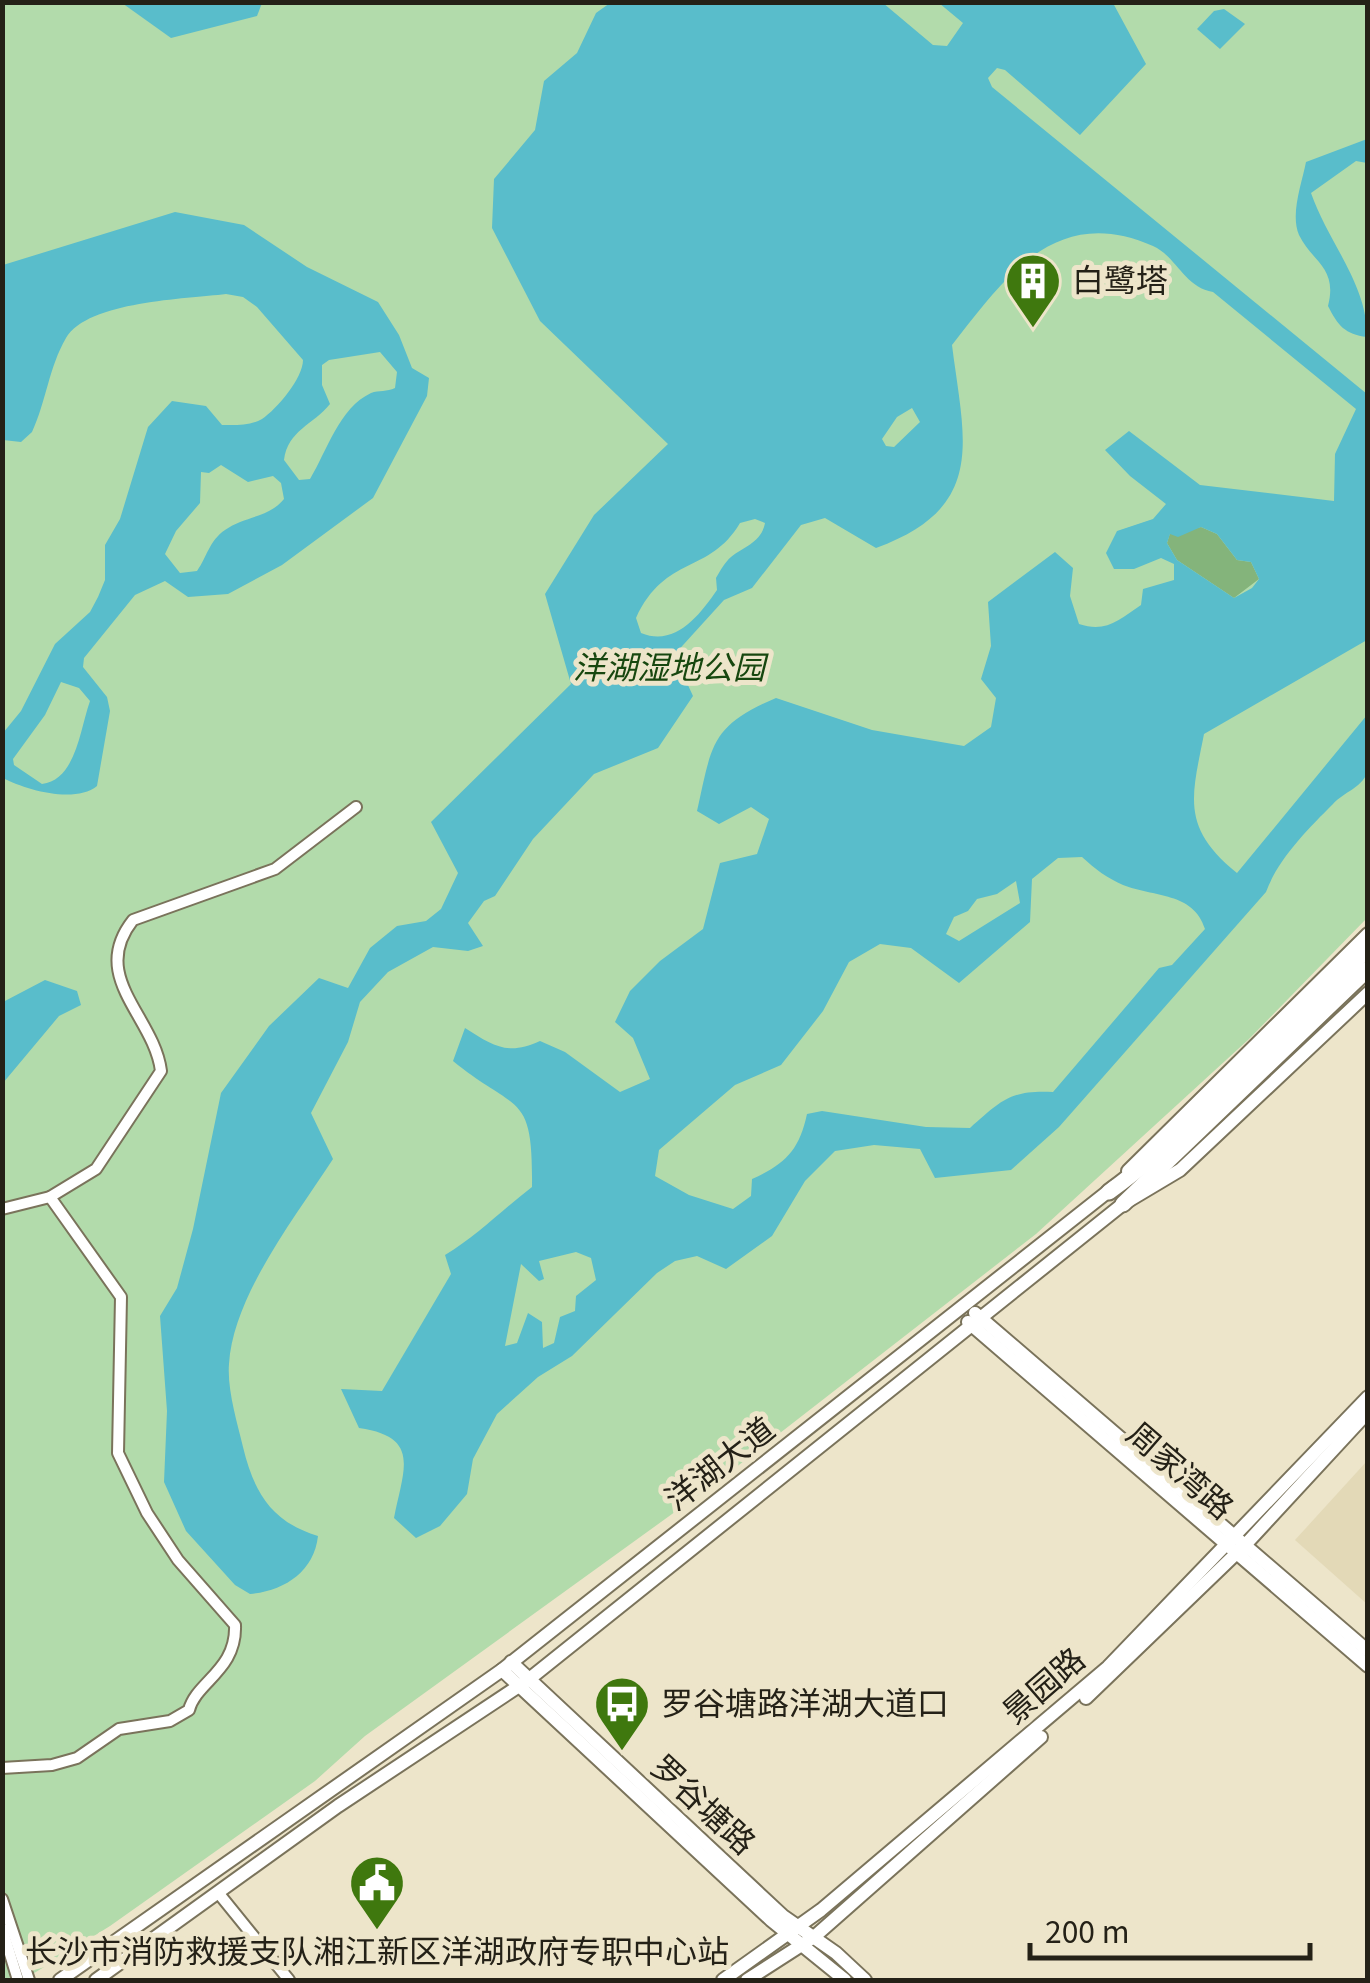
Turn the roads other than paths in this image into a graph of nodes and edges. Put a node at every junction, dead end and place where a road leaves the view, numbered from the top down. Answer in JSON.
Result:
{"nodes":[{"id":1,"x":356,"y":806,"type":"dead end"},
{"id":2,"x":1368,"y":934,"type":"edge"},
{"id":3,"x":1368,"y":949,"type":"edge"},
{"id":4,"x":1368,"y":969,"type":"edge"},
{"id":5,"x":1368,"y":992,"type":"edge"},
{"id":6,"x":1227,"y":1101,"type":"junction"},
{"id":7,"x":1109,"y":1192,"type":"junction"},
{"id":8,"x":50,"y":1197,"type":"junction"},
{"id":9,"x":1124,"y":1204,"type":"junction"},
{"id":10,"x":2,"y":1209,"type":"edge"},
{"id":11,"x":963,"y":1310,"type":"junction"},
{"id":12,"x":976,"y":1321,"type":"junction"},
{"id":13,"x":1368,"y":1396,"type":"edge"},
{"id":14,"x":1368,"y":1412,"type":"edge"},
{"id":15,"x":1235,"y":1545,"type":"junction"},
{"id":16,"x":1368,"y":1651,"type":"edge"},
{"id":17,"x":506,"y":1666,"type":"junction"},
{"id":18,"x":1368,"y":1666,"type":"edge"},
{"id":19,"x":524,"y":1683,"type":"junction"},
{"id":20,"x":2,"y":1768,"type":"edge"},
{"id":21,"x":217,"y":1897,"type":"junction"},
{"id":22,"x":2,"y":1899,"type":"edge"},
{"id":23,"x":2,"y":1928,"type":"edge"},
{"id":24,"x":790,"y":1930,"type":"junction"},
{"id":25,"x":814,"y":1937,"type":"junction"},
{"id":26,"x":800,"y":1945,"type":"junction"},
{"id":27,"x":18,"y":1980,"type":"edge"},
{"id":28,"x":29,"y":1980,"type":"edge"},
{"id":29,"x":60,"y":1980,"type":"edge"},
{"id":30,"x":96,"y":1980,"type":"edge"},
{"id":31,"x":280,"y":1980,"type":"edge"},
{"id":32,"x":289,"y":1980,"type":"edge"},
{"id":33,"x":723,"y":1980,"type":"edge"},
{"id":34,"x":747,"y":1980,"type":"edge"},
{"id":35,"x":845,"y":1980,"type":"edge"},
{"id":36,"x":865,"y":1980,"type":"edge"}],
"edges":[{"from":1,"to":8,"type":"street"},
{"from":2,"to":7,"type":"main road","name":"洋湖大道"},
{"from":3,"to":6,"type":"highway"},
{"from":4,"to":6,"type":"highway"},
{"from":5,"to":9,"type":"main road","name":"洋湖大道"},
{"from":6,"to":7,"type":"highway"},
{"from":6,"to":9,"type":"highway"},
{"from":7,"to":11,"type":"main road","name":"洋湖大道"},
{"from":8,"to":10,"type":"street"},
{"from":8,"to":20,"type":"street"},
{"from":9,"to":12,"type":"main road","name":"洋湖大道"},
{"from":11,"to":12,"type":"main road","name":"周家湾路"},
{"from":11,"to":17,"type":"main road","name":"洋湖大道"},
{"from":12,"to":15,"type":"main road","name":"周家湾路"},
{"from":12,"to":19,"type":"main road","name":"洋湖大道"},
{"from":13,"to":15,"type":"main road","name":"景园路"},
{"from":14,"to":15,"type":"main road","name":"景园路"},
{"from":15,"to":16,"type":"main road","name":"周家湾路"},
{"from":15,"to":18,"type":"main road","name":"周家湾路"},
{"from":15,"to":24,"type":"main road","name":"景园路"},
{"from":15,"to":25,"type":"main road","name":"景园路"},
{"from":17,"to":19,"type":"main road","name":"罗谷塘路"},
{"from":17,"to":29,"type":"main road","name":"洋湖大道"},
{"from":19,"to":21,"type":"main road","name":"洋湖大道"},
{"from":19,"to":24,"type":"main road","name":"罗谷塘路"},
{"from":21,"to":30,"type":"main road","name":"洋湖大道"},
{"from":21,"to":31,"type":"street"},
{"from":21,"to":32,"type":"street"},
{"from":22,"to":28,"type":"street"},
{"from":23,"to":27,"type":"street"},
{"from":24,"to":25,"type":"main road","name":"罗谷塘路"},
{"from":24,"to":26,"type":"main road","name":"罗谷塘路"},
{"from":24,"to":33,"type":"main road","name":"景园路"},
{"from":25,"to":26,"type":"main road","name":"景园路"},
{"from":25,"to":36,"type":"main road","name":"罗谷塘路"},
{"from":26,"to":34,"type":"main road","name":"景园路"},
{"from":26,"to":35,"type":"main road","name":"罗谷塘路"}]}
